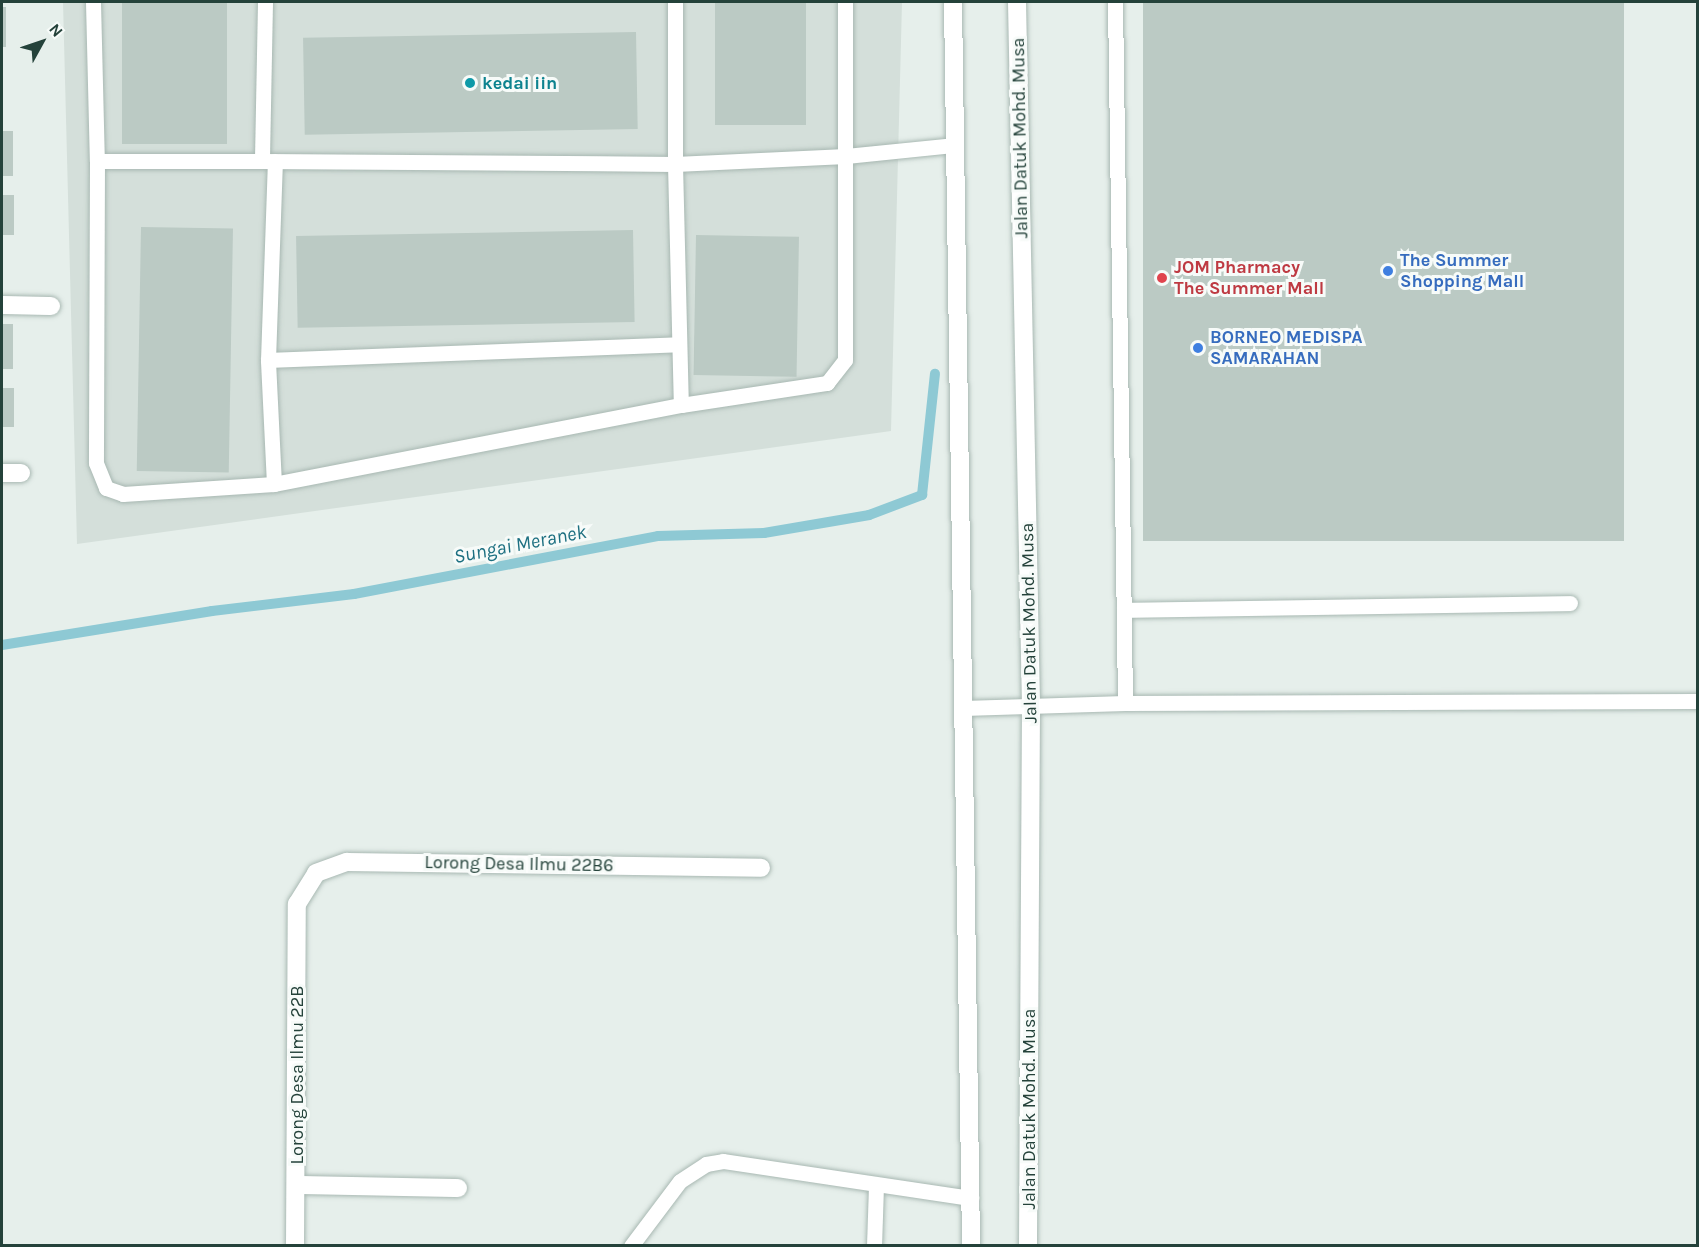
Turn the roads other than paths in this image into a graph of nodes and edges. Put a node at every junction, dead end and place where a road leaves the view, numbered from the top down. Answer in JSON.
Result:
{"nodes":[{"id":1,"x":93,"y":2,"type":"edge"},
{"id":2,"x":265,"y":2,"type":"edge"},
{"id":3,"x":675,"y":2,"type":"edge"},
{"id":4,"x":845,"y":2,"type":"edge"},
{"id":5,"x":953,"y":2,"type":"edge"},
{"id":6,"x":1017,"y":2,"type":"edge"},
{"id":7,"x":1115,"y":2,"type":"edge"},
{"id":8,"x":955,"y":145,"type":"junction"},
{"id":9,"x":846,"y":156,"type":"junction"},
{"id":10,"x":98,"y":161,"type":"junction"},
{"id":11,"x":269,"y":161,"type":"junction"},
{"id":12,"x":675,"y":164,"type":"junction"},
{"id":13,"x":2,"y":305,"type":"edge"},
{"id":14,"x":51,"y":306,"type":"dead end"},
{"id":15,"x":678,"y":344,"type":"junction"},
{"id":16,"x":268,"y":360,"type":"junction"},
{"id":17,"x":681,"y":405,"type":"junction"},
{"id":18,"x":2,"y":473,"type":"edge"},
{"id":19,"x":21,"y":473,"type":"dead end"},
{"id":20,"x":274,"y":484,"type":"junction"},
{"id":21,"x":1570,"y":603,"type":"dead end"},
{"id":22,"x":1124,"y":610,"type":"junction"},
{"id":23,"x":1698,"y":702,"type":"edge"},
{"id":24,"x":1125,"y":703,"type":"junction"},
{"id":25,"x":1031,"y":705,"type":"junction"},
{"id":26,"x":963,"y":708,"type":"junction"},
{"id":27,"x":761,"y":868,"type":"dead end"},
{"id":28,"x":297,"y":904,"type":"joint"},
{"id":29,"x":297,"y":1185,"type":"junction"},
{"id":30,"x":876,"y":1187,"type":"junction"},
{"id":31,"x":459,"y":1188,"type":"dead end"},
{"id":32,"x":971,"y":1198,"type":"junction"},
{"id":33,"x":295,"y":1245,"type":"edge"},
{"id":34,"x":631,"y":1245,"type":"edge"},
{"id":35,"x":874,"y":1245,"type":"edge"},
{"id":36,"x":971,"y":1245,"type":"edge"},
{"id":37,"x":1028,"y":1245,"type":"edge"}],
"edges":[{"from":1,"to":10,"type":"lane"},
{"from":2,"to":11,"type":"lane"},
{"from":3,"to":12,"type":"lane"},
{"from":4,"to":9,"type":"lane"},
{"from":5,"to":8,"type":"main road"},
{"from":6,"to":25,"type":"main road","name":"Jalan Datuk Mohd. Musa"},
{"from":7,"to":22,"type":"lane"},
{"from":8,"to":9,"type":"lane"},
{"from":8,"to":26,"type":"main road"},
{"from":9,"to":12,"type":"lane"},
{"from":9,"to":17,"type":"lane"},
{"from":10,"to":11,"type":"lane"},
{"from":10,"to":20,"type":"lane"},
{"from":11,"to":12,"type":"lane"},
{"from":11,"to":16,"type":"lane"},
{"from":12,"to":15,"type":"lane"},
{"from":13,"to":14,"type":"main road"},
{"from":15,"to":16,"type":"lane"},
{"from":15,"to":17,"type":"lane"},
{"from":16,"to":20,"type":"lane"},
{"from":17,"to":20,"type":"lane"},
{"from":18,"to":19,"type":"main road"},
{"from":21,"to":22,"type":"lane"},
{"from":22,"to":24,"type":"lane"},
{"from":23,"to":24,"type":"lane"},
{"from":24,"to":25,"type":"lane"},
{"from":25,"to":26,"type":"lane"},
{"from":25,"to":37,"type":"main road","name":"Jalan Datuk Mohd. Musa"},
{"from":26,"to":32,"type":"main road"},
{"from":27,"to":28,"type":"main road","name":"Lorong Desa Ilmu 22B6"},
{"from":28,"to":29,"type":"main road","name":"Lorong Desa Ilmu 22B"},
{"from":29,"to":31,"type":"main road"},
{"from":29,"to":33,"type":"main road","name":"Lorong Desa Ilmu 22B"},
{"from":30,"to":32,"type":"lane"},
{"from":30,"to":34,"type":"lane"},
{"from":30,"to":35,"type":"lane"},
{"from":32,"to":36,"type":"main road"}]}
